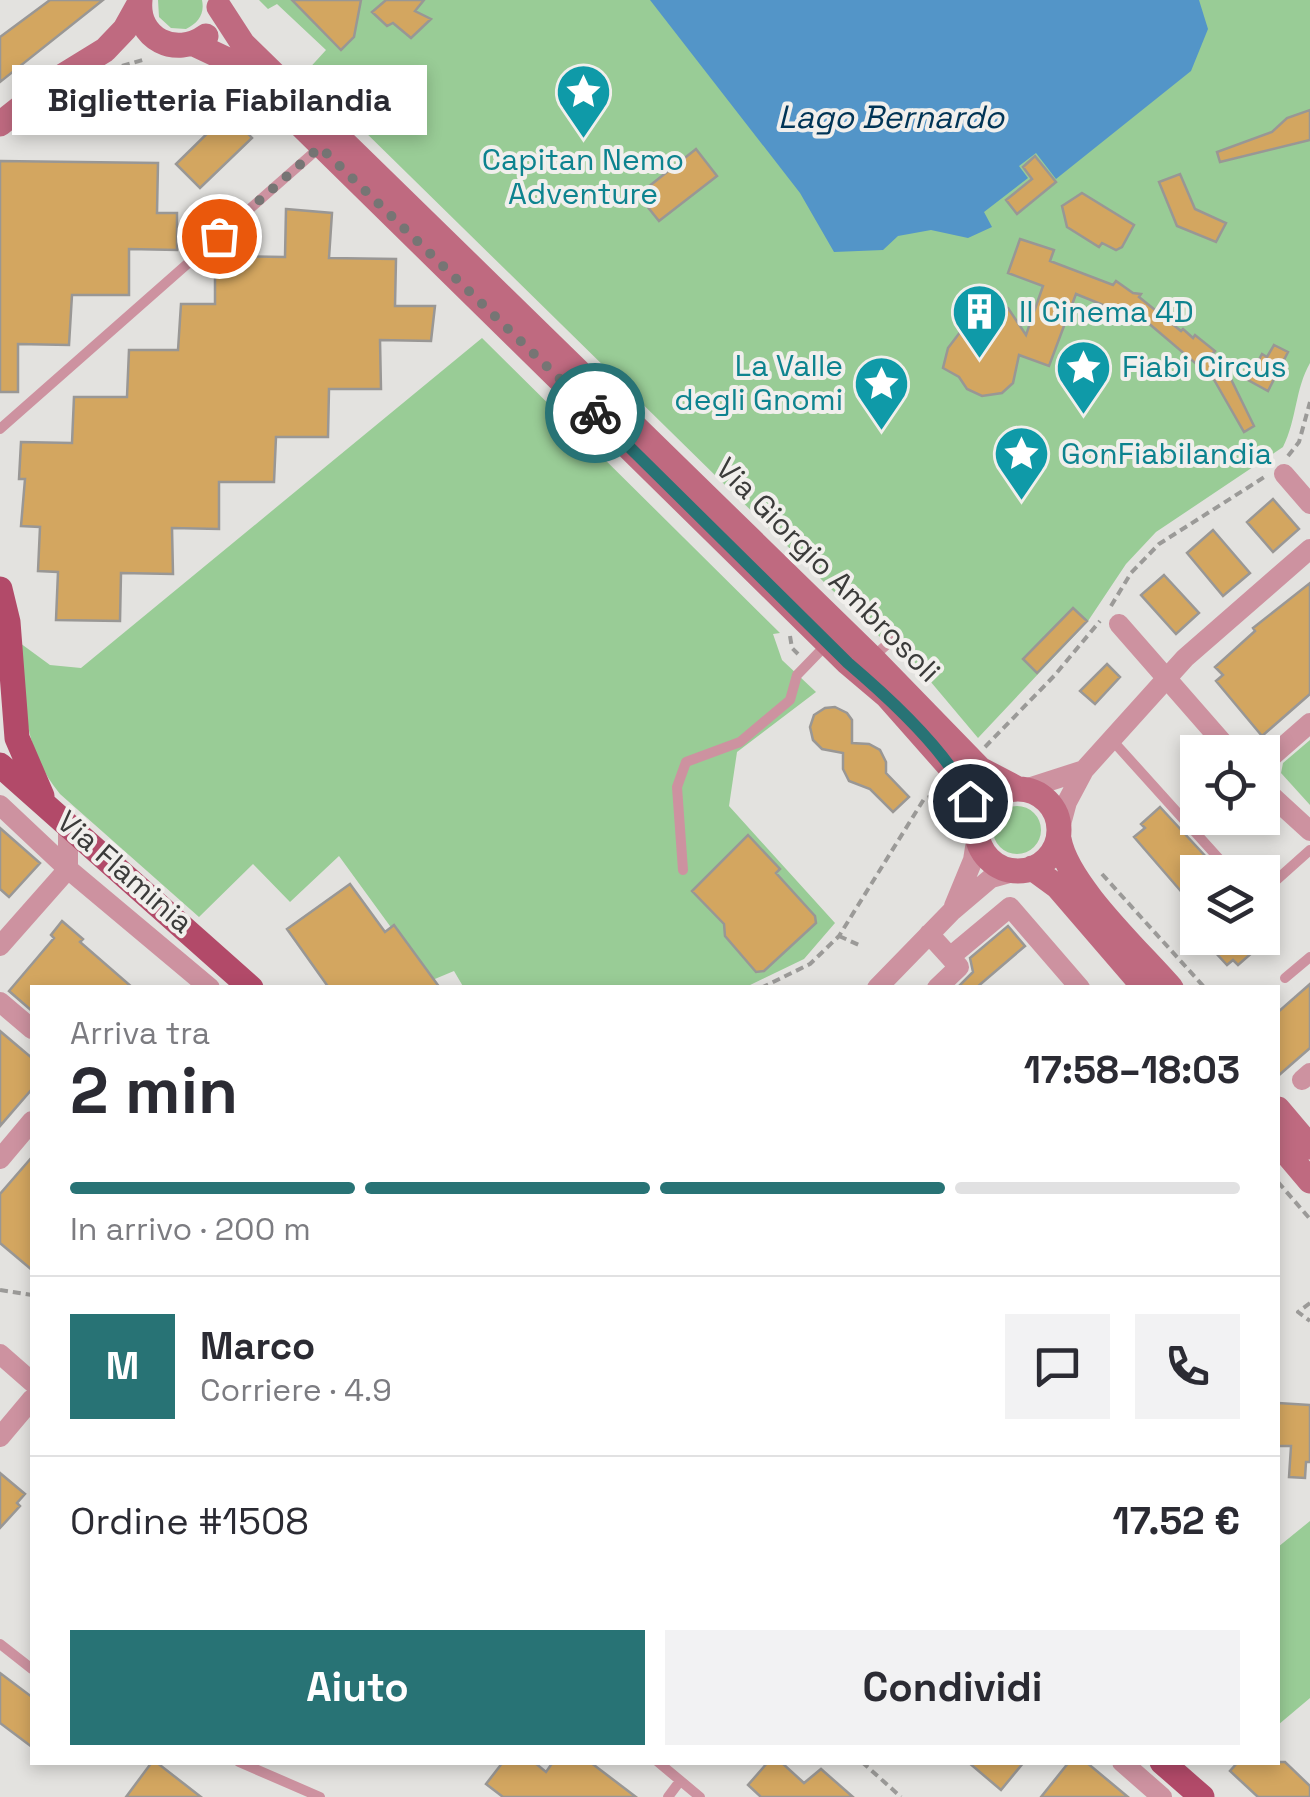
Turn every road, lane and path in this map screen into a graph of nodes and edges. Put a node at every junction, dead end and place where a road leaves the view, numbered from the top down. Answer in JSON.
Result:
{"nodes":[{"id":1,"x":140,"y":2,"type":"edge"},
{"id":2,"x":219,"y":3,"type":"edge"},
{"id":3,"x":194,"y":44,"type":"junction"},
{"id":4,"x":159,"y":53,"type":"junction"},
{"id":5,"x":110,"y":59,"type":"junction"},
{"id":6,"x":172,"y":68,"type":"dead end"},
{"id":7,"x":211,"y":77,"type":"dead end"},
{"id":8,"x":0,"y":124,"type":"edge"},
{"id":9,"x":331,"y":130,"type":"junction"},
{"id":10,"x":1310,"y":402,"type":"edge"},
{"id":11,"x":0,"y":429,"type":"edge"},
{"id":12,"x":1284,"y":474,"type":"dead end"},
{"id":13,"x":1310,"y":504,"type":"edge"},
{"id":14,"x":1310,"y":548,"type":"edge"},
{"id":15,"x":0,"y":589,"type":"edge"},
{"id":16,"x":1119,"y":624,"type":"dead end"},
{"id":17,"x":790,"y":634,"type":"dead end"},
{"id":18,"x":894,"y":638,"type":"dead end"},
{"id":19,"x":828,"y":644,"type":"junction"},
{"id":20,"x":872,"y":658,"type":"junction"},
{"id":21,"x":806,"y":664,"type":"junction"},
{"id":22,"x":1168,"y":677,"type":"junction"},
{"id":23,"x":1310,"y":723,"type":"edge"},
{"id":24,"x":1217,"y":735,"type":"edge"},
{"id":25,"x":1112,"y":739,"type":"junction"},
{"id":26,"x":1280,"y":749,"type":"edge"},
{"id":27,"x":981,"y":751,"type":"dead end"},
{"id":28,"x":0,"y":765,"type":"edge"},
{"id":29,"x":1084,"y":770,"type":"junction"},
{"id":30,"x":954,"y":788,"type":"dead end"},
{"id":31,"x":1022,"y":789,"type":"junction"},
{"id":32,"x":1280,"y":803,"type":"edge"},
{"id":33,"x":0,"y":804,"type":"edge"},
{"id":34,"x":58,"y":818,"type":"junction"},
{"id":35,"x":978,"y":827,"type":"junction"},
{"id":36,"x":1310,"y":831,"type":"edge"},
{"id":37,"x":1059,"y":833,"type":"junction"},
{"id":38,"x":1310,"y":850,"type":"edge"},
{"id":39,"x":1216,"y":855,"type":"edge"},
{"id":40,"x":1096,"y":866,"type":"dead end"},
{"id":41,"x":68,"y":869,"type":"junction"},
{"id":42,"x":683,"y":870,"type":"dead end"},
{"id":43,"x":1025,"y":870,"type":"junction"},
{"id":44,"x":1280,"y":877,"type":"edge"},
{"id":45,"x":951,"y":912,"type":"junction"},
{"id":46,"x":930,"y":934,"type":"junction"},
{"id":47,"x":838,"y":936,"type":"junction"},
{"id":48,"x":859,"y":944,"type":"dead end"},
{"id":49,"x":0,"y":946,"type":"edge"},
{"id":50,"x":950,"y":957,"type":"junction"},
{"id":51,"x":1310,"y":957,"type":"edge"},
{"id":52,"x":1285,"y":978,"type":"dead end"},
{"id":53,"x":206,"y":985,"type":"edge"},
{"id":54,"x":248,"y":985,"type":"edge"},
{"id":55,"x":767,"y":985,"type":"edge"},
{"id":56,"x":881,"y":985,"type":"edge"},
{"id":57,"x":941,"y":985,"type":"edge"},
{"id":58,"x":1077,"y":985,"type":"edge"},
{"id":59,"x":1142,"y":985,"type":"edge"},
{"id":60,"x":1168,"y":985,"type":"edge"},
{"id":61,"x":1202,"y":985,"type":"edge"},
{"id":62,"x":0,"y":1002,"type":"edge"},
{"id":63,"x":30,"y":1027,"type":"edge"},
{"id":64,"x":1280,"y":1111,"type":"edge"},
{"id":65,"x":30,"y":1123,"type":"edge"},
{"id":66,"x":1280,"y":1145,"type":"edge"},
{"id":67,"x":1310,"y":1148,"type":"edge"},
{"id":68,"x":0,"y":1159,"type":"edge"},
{"id":69,"x":1310,"y":1181,"type":"edge"},
{"id":70,"x":1280,"y":1184,"type":"edge"},
{"id":71,"x":1310,"y":1219,"type":"edge"},
{"id":72,"x":0,"y":1290,"type":"edge"},
{"id":73,"x":30,"y":1295,"type":"edge"},
{"id":74,"x":1310,"y":1303,"type":"edge"},
{"id":75,"x":1310,"y":1321,"type":"edge"},
{"id":76,"x":0,"y":1354,"type":"edge"},
{"id":77,"x":30,"y":1380,"type":"edge"},
{"id":78,"x":30,"y":1401,"type":"edge"},
{"id":79,"x":0,"y":1437,"type":"edge"},
{"id":80,"x":0,"y":1644,"type":"edge"},
{"id":81,"x":30,"y":1667,"type":"edge"},
{"id":82,"x":246,"y":1765,"type":"edge"},
{"id":83,"x":661,"y":1765,"type":"edge"},
{"id":84,"x":865,"y":1765,"type":"edge"},
{"id":85,"x":1125,"y":1765,"type":"edge"},
{"id":86,"x":1165,"y":1765,"type":"edge"},
{"id":87,"x":680,"y":1781,"type":"junction"},
{"id":88,"x":320,"y":1797,"type":"edge"},
{"id":89,"x":668,"y":1797,"type":"edge"},
{"id":90,"x":700,"y":1797,"type":"edge"},
{"id":91,"x":902,"y":1797,"type":"edge"},
{"id":92,"x":1162,"y":1797,"type":"edge"},
{"id":93,"x":1202,"y":1797,"type":"edge"}],
"edges":[{"from":1,"to":4,"type":"main road"},
{"from":1,"to":5,"type":"main road"},
{"from":2,"to":3,"type":"main road"},
{"from":2,"to":9,"type":"main road","name":"Via Giorgio Ambrosoli"},
{"from":3,"to":4,"type":"main road"},
{"from":3,"to":9,"type":"main road","name":"Via Giorgio Ambrosoli"},
{"from":4,"to":5,"type":"path"},
{"from":4,"to":5,"type":"main road"},
{"from":5,"to":8,"type":"main road"},
{"from":6,"to":7,"type":"path"},
{"from":9,"to":11,"type":"lane"},
{"from":9,"to":19,"type":"main road","name":"Via Giorgio Ambrosoli"},
{"from":9,"to":20,"type":"main road","name":"Via Giorgio Ambrosoli"},
{"from":10,"to":27,"type":"path"},
{"from":12,"to":13,"type":"street"},
{"from":14,"to":22,"type":"street"},
{"from":15,"to":34,"type":"main road","name":"Via Flaminia"},
{"from":16,"to":22,"type":"street"},
{"from":17,"to":21,"type":"path"},
{"from":18,"to":20,"type":"lane"},
{"from":19,"to":21,"type":"lane"},
{"from":19,"to":35,"type":"main road","name":"Via Giorgio Ambrosoli"},
{"from":20,"to":31,"type":"main road","name":"Via Giorgio Ambrosoli"},
{"from":21,"to":42,"type":"lane"},
{"from":22,"to":24,"type":"street"},
{"from":22,"to":25,"type":"street"},
{"from":23,"to":26,"type":"street"},
{"from":25,"to":29,"type":"street"},
{"from":25,"to":39,"type":"lane"},
{"from":28,"to":34,"type":"main road","name":"Via Flaminia"},
{"from":29,"to":31,"type":"street"},
{"from":29,"to":37,"type":"street"},
{"from":30,"to":47,"type":"path"},
{"from":31,"to":35,"type":"main road"},
{"from":31,"to":37,"type":"main road"},
{"from":32,"to":36,"type":"street"},
{"from":33,"to":41,"type":"street","name":"Via Flaminia"},
{"from":34,"to":41,"type":"street"},
{"from":34,"to":54,"type":"main road","name":"Via Flaminia"},
{"from":35,"to":43,"type":"main road"},
{"from":35,"to":45,"type":"street"},
{"from":37,"to":43,"type":"main road"},
{"from":37,"to":60,"type":"main road"},
{"from":38,"to":44,"type":"lane"},
{"from":40,"to":61,"type":"path"},
{"from":41,"to":49,"type":"street"},
{"from":41,"to":53,"type":"street","name":"Via Flaminia"},
{"from":43,"to":45,"type":"street"},
{"from":43,"to":59,"type":"main road"},
{"from":45,"to":46,"type":"street"},
{"from":46,"to":50,"type":"street"},
{"from":46,"to":56,"type":"street"},
{"from":47,"to":48,"type":"path"},
{"from":47,"to":55,"type":"path"},
{"from":50,"to":57,"type":"street"},
{"from":50,"to":58,"type":"street"},
{"from":51,"to":52,"type":"lane"},
{"from":62,"to":63,"type":"street"},
{"from":64,"to":67,"type":"main road"},
{"from":65,"to":68,"type":"street"},
{"from":66,"to":69,"type":"main road"},
{"from":70,"to":71,"type":"path"},
{"from":72,"to":73,"type":"path"},
{"from":74,"to":75,"type":"path"},
{"from":76,"to":77,"type":"street"},
{"from":78,"to":79,"type":"street"},
{"from":80,"to":81,"type":"lane"},
{"from":82,"to":88,"type":"lane"},
{"from":83,"to":87,"type":"lane"},
{"from":84,"to":91,"type":"path"},
{"from":85,"to":92,"type":"street"},
{"from":86,"to":93,"type":"main road"},
{"from":87,"to":89,"type":"lane"},
{"from":87,"to":90,"type":"lane"}]}
